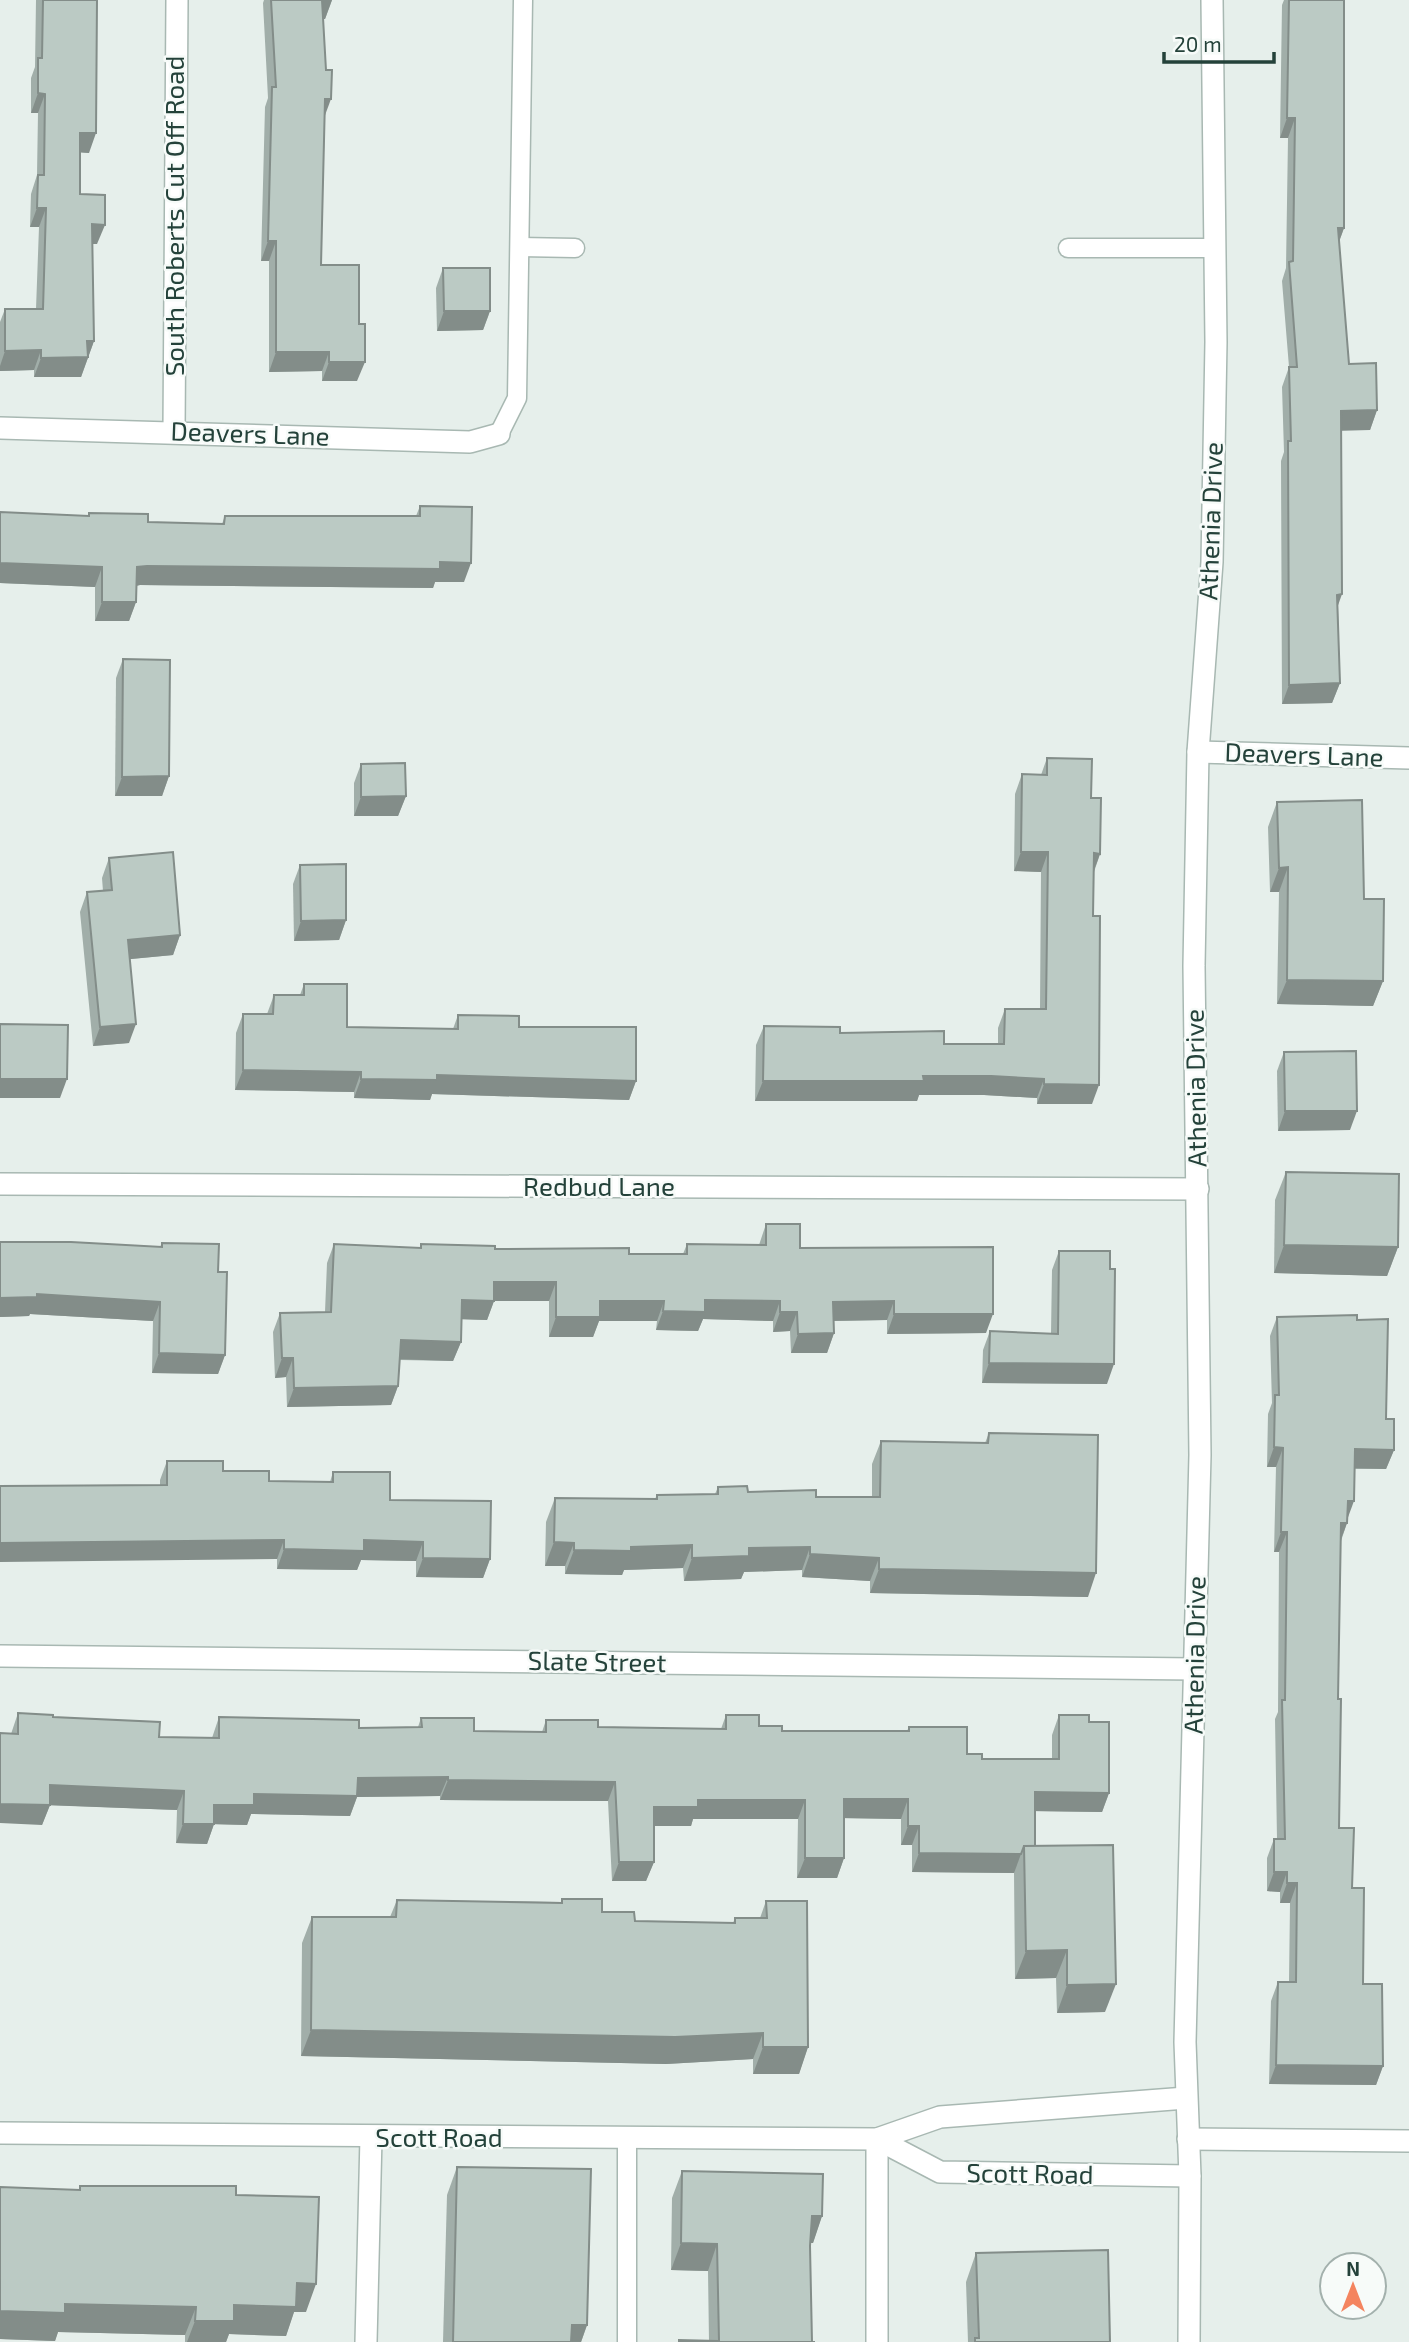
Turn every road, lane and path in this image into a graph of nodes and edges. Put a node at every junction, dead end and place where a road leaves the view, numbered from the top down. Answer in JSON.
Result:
{"nodes":[{"id":1,"x":177,"y":0,"type":"edge"},
{"id":2,"x":523,"y":0,"type":"edge"},
{"id":3,"x":1212,"y":0,"type":"edge"},
{"id":4,"x":520,"y":247,"type":"junction"},
{"id":5,"x":575,"y":248,"type":"dead end"},
{"id":6,"x":1068,"y":248,"type":"dead end"},
{"id":7,"x":1215,"y":248,"type":"junction"},
{"id":8,"x":0,"y":428,"type":"edge"},
{"id":9,"x":174,"y":431,"type":"junction"},
{"id":10,"x":499,"y":435,"type":"joint"},
{"id":11,"x":1198,"y":752,"type":"junction"},
{"id":12,"x":1409,"y":758,"type":"edge"},
{"id":13,"x":0,"y":1184,"type":"edge"},
{"id":14,"x":1198,"y":1189,"type":"junction"},
{"id":15,"x":0,"y":1656,"type":"edge"},
{"id":16,"x":1194,"y":1669,"type":"junction"},
{"id":17,"x":1186,"y":2098,"type":"junction"},
{"id":18,"x":0,"y":2133,"type":"edge"},
{"id":19,"x":371,"y":2137,"type":"junction"},
{"id":20,"x":627,"y":2138,"type":"junction"},
{"id":21,"x":877,"y":2139,"type":"junction"},
{"id":22,"x":1188,"y":2139,"type":"junction"},
{"id":23,"x":1409,"y":2141,"type":"edge"},
{"id":24,"x":1190,"y":2176,"type":"junction"},
{"id":25,"x":366,"y":2342,"type":"edge"},
{"id":26,"x":627,"y":2342,"type":"edge"},
{"id":27,"x":877,"y":2342,"type":"edge"},
{"id":28,"x":1189,"y":2342,"type":"edge"}],
"edges":[{"from":1,"to":9,"type":"street","name":"South Roberts Cut Off Road"},
{"from":2,"to":4,"type":"lane"},
{"from":3,"to":7,"type":"street","name":"Athenia Drive"},
{"from":4,"to":5,"type":"lane"},
{"from":4,"to":10,"type":"lane"},
{"from":6,"to":7,"type":"lane"},
{"from":7,"to":11,"type":"street","name":"Athenia Drive"},
{"from":8,"to":9,"type":"street","name":"Deavers Lane"},
{"from":9,"to":10,"type":"street","name":"Deavers Lane"},
{"from":11,"to":12,"type":"street","name":"Deavers Lane"},
{"from":11,"to":14,"type":"street","name":"Athenia Drive"},
{"from":13,"to":14,"type":"street","name":"Redbud Lane"},
{"from":14,"to":16,"type":"street","name":"Athenia Drive"},
{"from":15,"to":16,"type":"street","name":"Slate Street"},
{"from":16,"to":17,"type":"street","name":"Athenia Drive"},
{"from":17,"to":21,"type":"street","name":"Scott Road"},
{"from":17,"to":22,"type":"street","name":"Athenia Drive"},
{"from":18,"to":19,"type":"street","name":"Scott Road"},
{"from":19,"to":20,"type":"street","name":"Scott Road"},
{"from":19,"to":25,"type":"street"},
{"from":20,"to":21,"type":"street","name":"Scott Road"},
{"from":20,"to":26,"type":"lane"},
{"from":21,"to":24,"type":"street","name":"Scott Road"},
{"from":21,"to":27,"type":"street"},
{"from":22,"to":23,"type":"street"},
{"from":22,"to":24,"type":"street","name":"Athenia Drive"},
{"from":24,"to":28,"type":"street","name":"Athenia Drive"}]}
